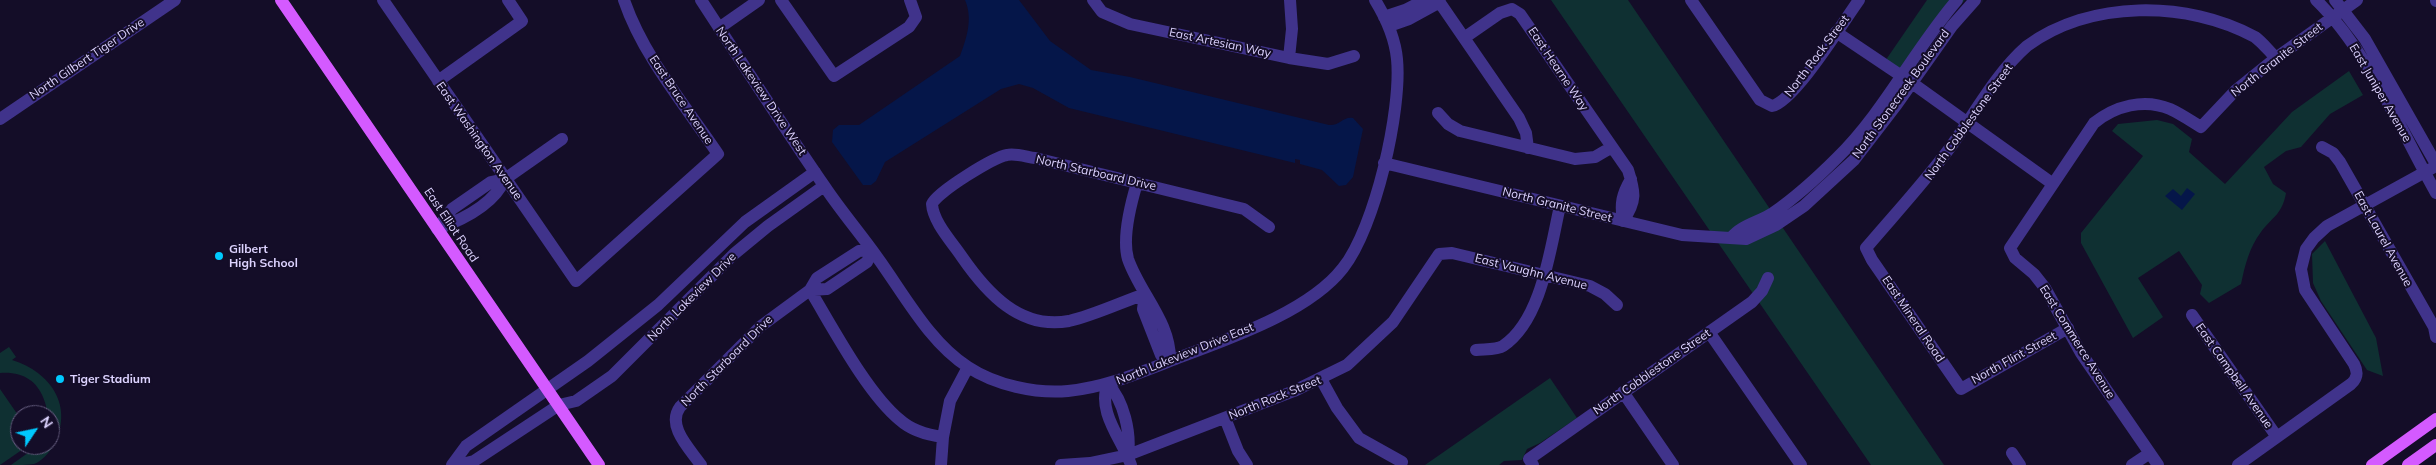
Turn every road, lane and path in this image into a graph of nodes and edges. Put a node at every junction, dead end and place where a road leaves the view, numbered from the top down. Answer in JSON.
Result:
{"nodes":[{"id":1,"x":174,"y":0,"type":"edge"},
{"id":2,"x":281,"y":0,"type":"edge"},
{"id":3,"x":383,"y":0,"type":"edge"},
{"id":4,"x":508,"y":0,"type":"edge"},
{"id":5,"x":624,"y":0,"type":"edge"},
{"id":6,"x":701,"y":0,"type":"edge"},
{"id":7,"x":759,"y":0,"type":"edge"},
{"id":8,"x":781,"y":0,"type":"edge"},
{"id":9,"x":910,"y":0,"type":"edge"},
{"id":10,"x":1093,"y":0,"type":"edge"},
{"id":11,"x":1290,"y":0,"type":"edge"},
{"id":12,"x":1376,"y":0,"type":"edge"},
{"id":13,"x":1425,"y":0,"type":"edge"},
{"id":14,"x":1691,"y":0,"type":"edge"},
{"id":15,"x":1859,"y":0,"type":"edge"},
{"id":16,"x":1957,"y":0,"type":"edge"},
{"id":17,"x":1975,"y":0,"type":"edge"},
{"id":18,"x":2316,"y":0,"type":"edge"},
{"id":19,"x":2357,"y":0,"type":"edge"},
{"id":20,"x":1439,"y":1,"type":"edge"},
{"id":21,"x":2337,"y":9,"type":"edge"},
{"id":22,"x":1387,"y":22,"type":"junction"},
{"id":23,"x":719,"y":28,"type":"junction"},
{"id":24,"x":1836,"y":32,"type":"junction"},
{"id":25,"x":1464,"y":38,"type":"junction"},
{"id":26,"x":1354,"y":56,"type":"dead end"},
{"id":27,"x":1289,"y":58,"type":"junction"},
{"id":28,"x":2276,"y":58,"type":"junction"},
{"id":29,"x":1900,"y":76,"type":"junction"},
{"id":30,"x":438,"y":81,"type":"junction"},
{"id":31,"x":1912,"y":83,"type":"junction"},
{"id":32,"x":1438,"y":113,"type":"dead end"},
{"id":33,"x":0,"y":118,"type":"edge"},
{"id":34,"x":1967,"y":124,"type":"junction"},
{"id":35,"x":562,"y":139,"type":"dead end"},
{"id":36,"x":1612,"y":147,"type":"junction"},
{"id":37,"x":2322,"y":147,"type":"dead end"},
{"id":38,"x":1528,"y":148,"type":"junction"},
{"id":39,"x":1384,"y":163,"type":"junction"},
{"id":40,"x":2436,"y":165,"type":"edge"},
{"id":41,"x":2424,"y":172,"type":"junction"},
{"id":42,"x":505,"y":179,"type":"junction"},
{"id":43,"x":820,"y":180,"type":"junction"},
{"id":44,"x":1137,"y":183,"type":"junction"},
{"id":45,"x":2053,"y":184,"type":"junction"},
{"id":46,"x":2436,"y":193,"type":"edge"},
{"id":47,"x":2364,"y":205,"type":"junction"},
{"id":48,"x":1560,"y":206,"type":"junction"},
{"id":49,"x":1776,"y":218,"type":"junction"},
{"id":50,"x":1623,"y":221,"type":"junction"},
{"id":51,"x":1269,"y":227,"type":"dead end"},
{"id":52,"x":437,"y":228,"type":"junction"},
{"id":53,"x":1866,"y":248,"type":"joint"},
{"id":54,"x":2010,"y":248,"type":"joint"},
{"id":55,"x":872,"y":250,"type":"junction"},
{"id":56,"x":1439,"y":254,"type":"joint"},
{"id":57,"x":1544,"y":274,"type":"junction"},
{"id":58,"x":1768,"y":278,"type":"dead end"},
{"id":59,"x":576,"y":281,"type":"joint"},
{"id":60,"x":810,"y":290,"type":"junction"},
{"id":61,"x":1145,"y":294,"type":"junction"},
{"id":62,"x":1617,"y":305,"type":"dead end"},
{"id":63,"x":2192,"y":315,"type":"dead end"},
{"id":64,"x":2068,"y":328,"type":"junction"},
{"id":65,"x":1709,"y":332,"type":"junction"},
{"id":66,"x":2436,"y":336,"type":"edge"},
{"id":67,"x":2436,"y":341,"type":"edge"},
{"id":68,"x":2435,"y":345,"type":"edge"},
{"id":69,"x":1476,"y":350,"type":"dead end"},
{"id":70,"x":1170,"y":361,"type":"junction"},
{"id":71,"x":968,"y":367,"type":"junction"},
{"id":72,"x":1321,"y":379,"type":"junction"},
{"id":73,"x":1108,"y":384,"type":"junction"},
{"id":74,"x":1960,"y":389,"type":"joint"},
{"id":75,"x":548,"y":390,"type":"junction"},
{"id":76,"x":1624,"y":392,"type":"junction"},
{"id":77,"x":559,"y":405,"type":"junction"},
{"id":78,"x":1225,"y":418,"type":"junction"},
{"id":79,"x":2436,"y":419,"type":"edge"},
{"id":80,"x":943,"y":437,"type":"junction"},
{"id":81,"x":2276,"y":437,"type":"junction"},
{"id":82,"x":2436,"y":445,"type":"edge"},
{"id":83,"x":2012,"y":453,"type":"dead end"},
{"id":84,"x":2150,"y":453,"type":"junction"},
{"id":85,"x":1129,"y":460,"type":"edge"},
{"id":86,"x":1402,"y":462,"type":"dead end"},
{"id":87,"x":1531,"y":462,"type":"edge"},
{"id":88,"x":452,"y":465,"type":"edge"},
{"id":89,"x":458,"y":465,"type":"edge"},
{"id":90,"x":599,"y":465,"type":"edge"},
{"id":91,"x":701,"y":465,"type":"edge"},
{"id":92,"x":941,"y":465,"type":"edge"},
{"id":93,"x":1061,"y":465,"type":"edge"},
{"id":94,"x":1247,"y":465,"type":"edge"},
{"id":95,"x":1673,"y":465,"type":"edge"},
{"id":96,"x":1800,"y":465,"type":"edge"},
{"id":97,"x":2020,"y":465,"type":"edge"},
{"id":98,"x":2132,"y":465,"type":"edge"},
{"id":99,"x":2158,"y":465,"type":"edge"},
{"id":100,"x":2238,"y":465,"type":"edge"},
{"id":101,"x":2372,"y":465,"type":"edge"},
{"id":102,"x":2408,"y":465,"type":"edge"}],
"edges":[{"from":1,"to":33,"type":"street","name":"North Gilbert Tiger Drive"},
{"from":2,"to":52,"type":"main road","name":"East Elliot Road"},
{"from":3,"to":30,"type":"street","name":"East Washington Avenue"},
{"from":4,"to":30,"type":"street"},
{"from":5,"to":59,"type":"street","name":"East Bruce Avenue"},
{"from":6,"to":23,"type":"street","name":"North Lakeview Drive West"},
{"from":7,"to":23,"type":"street"},
{"from":8,"to":9,"type":"street"},
{"from":10,"to":27,"type":"street","name":"East Artesian Way"},
{"from":11,"to":27,"type":"street"},
{"from":12,"to":22,"type":"street"},
{"from":13,"to":22,"type":"street"},
{"from":14,"to":24,"type":"street","name":"North Rock Street"},
{"from":15,"to":24,"type":"street","name":"North Rock Street"},
{"from":16,"to":29,"type":"street","name":"North Stonecreek Boulevard"},
{"from":17,"to":31,"type":"street","name":"North Stonecreek Boulevard"},
{"from":18,"to":21,"type":"street","name":"East Juniper Avenue"},
{"from":19,"to":21,"type":"street","name":"North Granite Street"},
{"from":20,"to":22,"type":"street"},
{"from":20,"to":25,"type":"street"},
{"from":21,"to":28,"type":"street","name":"North Granite Street"},
{"from":21,"to":40,"type":"street","name":"East Juniper Avenue"},
{"from":21,"to":41,"type":"street","name":"East Juniper Avenue"},
{"from":22,"to":39,"type":"street","name":"North Lakeview Drive East"},
{"from":23,"to":43,"type":"street","name":"North Lakeview Drive West"},
{"from":24,"to":29,"type":"street"},
{"from":25,"to":36,"type":"street","name":"East Hearne Way"},
{"from":25,"to":38,"type":"street"},
{"from":26,"to":27,"type":"street","name":"East Artesian Way"},
{"from":28,"to":34,"type":"street","name":"North Cobblestone Street"},
{"from":28,"to":45,"type":"street","name":"North Granite Street"},
{"from":29,"to":31,"type":"street"},
{"from":29,"to":49,"type":"street","name":"North Stonecreek Boulevard"},
{"from":30,"to":42,"type":"street","name":"East Washington Avenue"},
{"from":31,"to":34,"type":"street"},
{"from":31,"to":49,"type":"street","name":"North Stonecreek Boulevard"},
{"from":32,"to":38,"type":"street"},
{"from":34,"to":45,"type":"street"},
{"from":34,"to":53,"type":"street","name":"North Cobblestone Street"},
{"from":35,"to":42,"type":"street"},
{"from":36,"to":38,"type":"street"},
{"from":36,"to":50,"type":"street","name":"East Hearne Way"},
{"from":37,"to":47,"type":"street","name":"East Laurel Avenue"},
{"from":39,"to":48,"type":"street","name":"North Granite Street"},
{"from":39,"to":70,"type":"street","name":"North Lakeview Drive East"},
{"from":40,"to":41,"type":"street"},
{"from":41,"to":46,"type":"street","name":"East Juniper Avenue"},
{"from":41,"to":47,"type":"street"},
{"from":42,"to":52,"type":"street"},
{"from":42,"to":59,"type":"street","name":"East Washington Avenue"},
{"from":43,"to":55,"type":"street","name":"North Lakeview Drive East"},
{"from":43,"to":75,"type":"street","name":"North Lakeview Drive"},
{"from":43,"to":77,"type":"street","name":"North Lakeview Drive"},
{"from":44,"to":51,"type":"street","name":"North Starboard Drive"},
{"from":44,"to":61,"type":"street"},
{"from":44,"to":61,"type":"street","name":"North Starboard Drive"},
{"from":45,"to":54,"type":"street","name":"North Granite Street"},
{"from":47,"to":66,"type":"street","name":"East Laurel Avenue"},
{"from":47,"to":81,"type":"street"},
{"from":48,"to":50,"type":"street","name":"North Granite Street"},
{"from":48,"to":57,"type":"street"},
{"from":49,"to":50,"type":"street","name":"North Granite Street"},
{"from":52,"to":75,"type":"main road","name":"East Elliot Road"},
{"from":53,"to":74,"type":"street","name":"East Mineral Road"},
{"from":54,"to":64,"type":"street","name":"East Commerce Avenue"},
{"from":55,"to":60,"type":"street","name":"North Starboard Drive"},
{"from":55,"to":71,"type":"street","name":"North Lakeview Drive East"},
{"from":56,"to":57,"type":"street","name":"East Vaughn Avenue"},
{"from":56,"to":72,"type":"street","name":"North Rock Street"},
{"from":57,"to":62,"type":"street","name":"East Vaughn Avenue"},
{"from":57,"to":69,"type":"street"},
{"from":58,"to":65,"type":"street","name":"North Cobblestone Street"},
{"from":60,"to":80,"type":"street"},
{"from":60,"to":91,"type":"street","name":"North Starboard Drive"},
{"from":61,"to":70,"type":"street"},
{"from":63,"to":81,"type":"street","name":"East Campbell Avenue"},
{"from":64,"to":74,"type":"street","name":"North Flint Street"},
{"from":64,"to":84,"type":"street","name":"East Commerce Avenue"},
{"from":65,"to":76,"type":"street","name":"North Cobblestone Street"},
{"from":65,"to":96,"type":"street"},
{"from":67,"to":68,"type":"street"},
{"from":70,"to":73,"type":"street","name":"North Lakeview Drive East"},
{"from":71,"to":73,"type":"street","name":"North Lakeview Drive East"},
{"from":71,"to":80,"type":"street"},
{"from":72,"to":78,"type":"street","name":"North Rock Street"},
{"from":72,"to":86,"type":"street"},
{"from":73,"to":85,"type":"street"},
{"from":75,"to":77,"type":"main road","name":"East Elliot Road"},
{"from":75,"to":88,"type":"street"},
{"from":76,"to":87,"type":"street","name":"North Cobblestone Street"},
{"from":76,"to":95,"type":"street"},
{"from":77,"to":89,"type":"street"},
{"from":77,"to":90,"type":"main road","name":"East Elliot Road"},
{"from":78,"to":85,"type":"street","name":"North Rock Street"},
{"from":78,"to":94,"type":"street"},
{"from":79,"to":101,"type":"main road"},
{"from":80,"to":92,"type":"street"},
{"from":81,"to":100,"type":"street"},
{"from":82,"to":102,"type":"main road"},
{"from":83,"to":97,"type":"street"},
{"from":84,"to":98,"type":"street"},
{"from":84,"to":99,"type":"street","name":"East Commerce Avenue"},
{"from":85,"to":93,"type":"street","name":"North Rock Street"}]}
